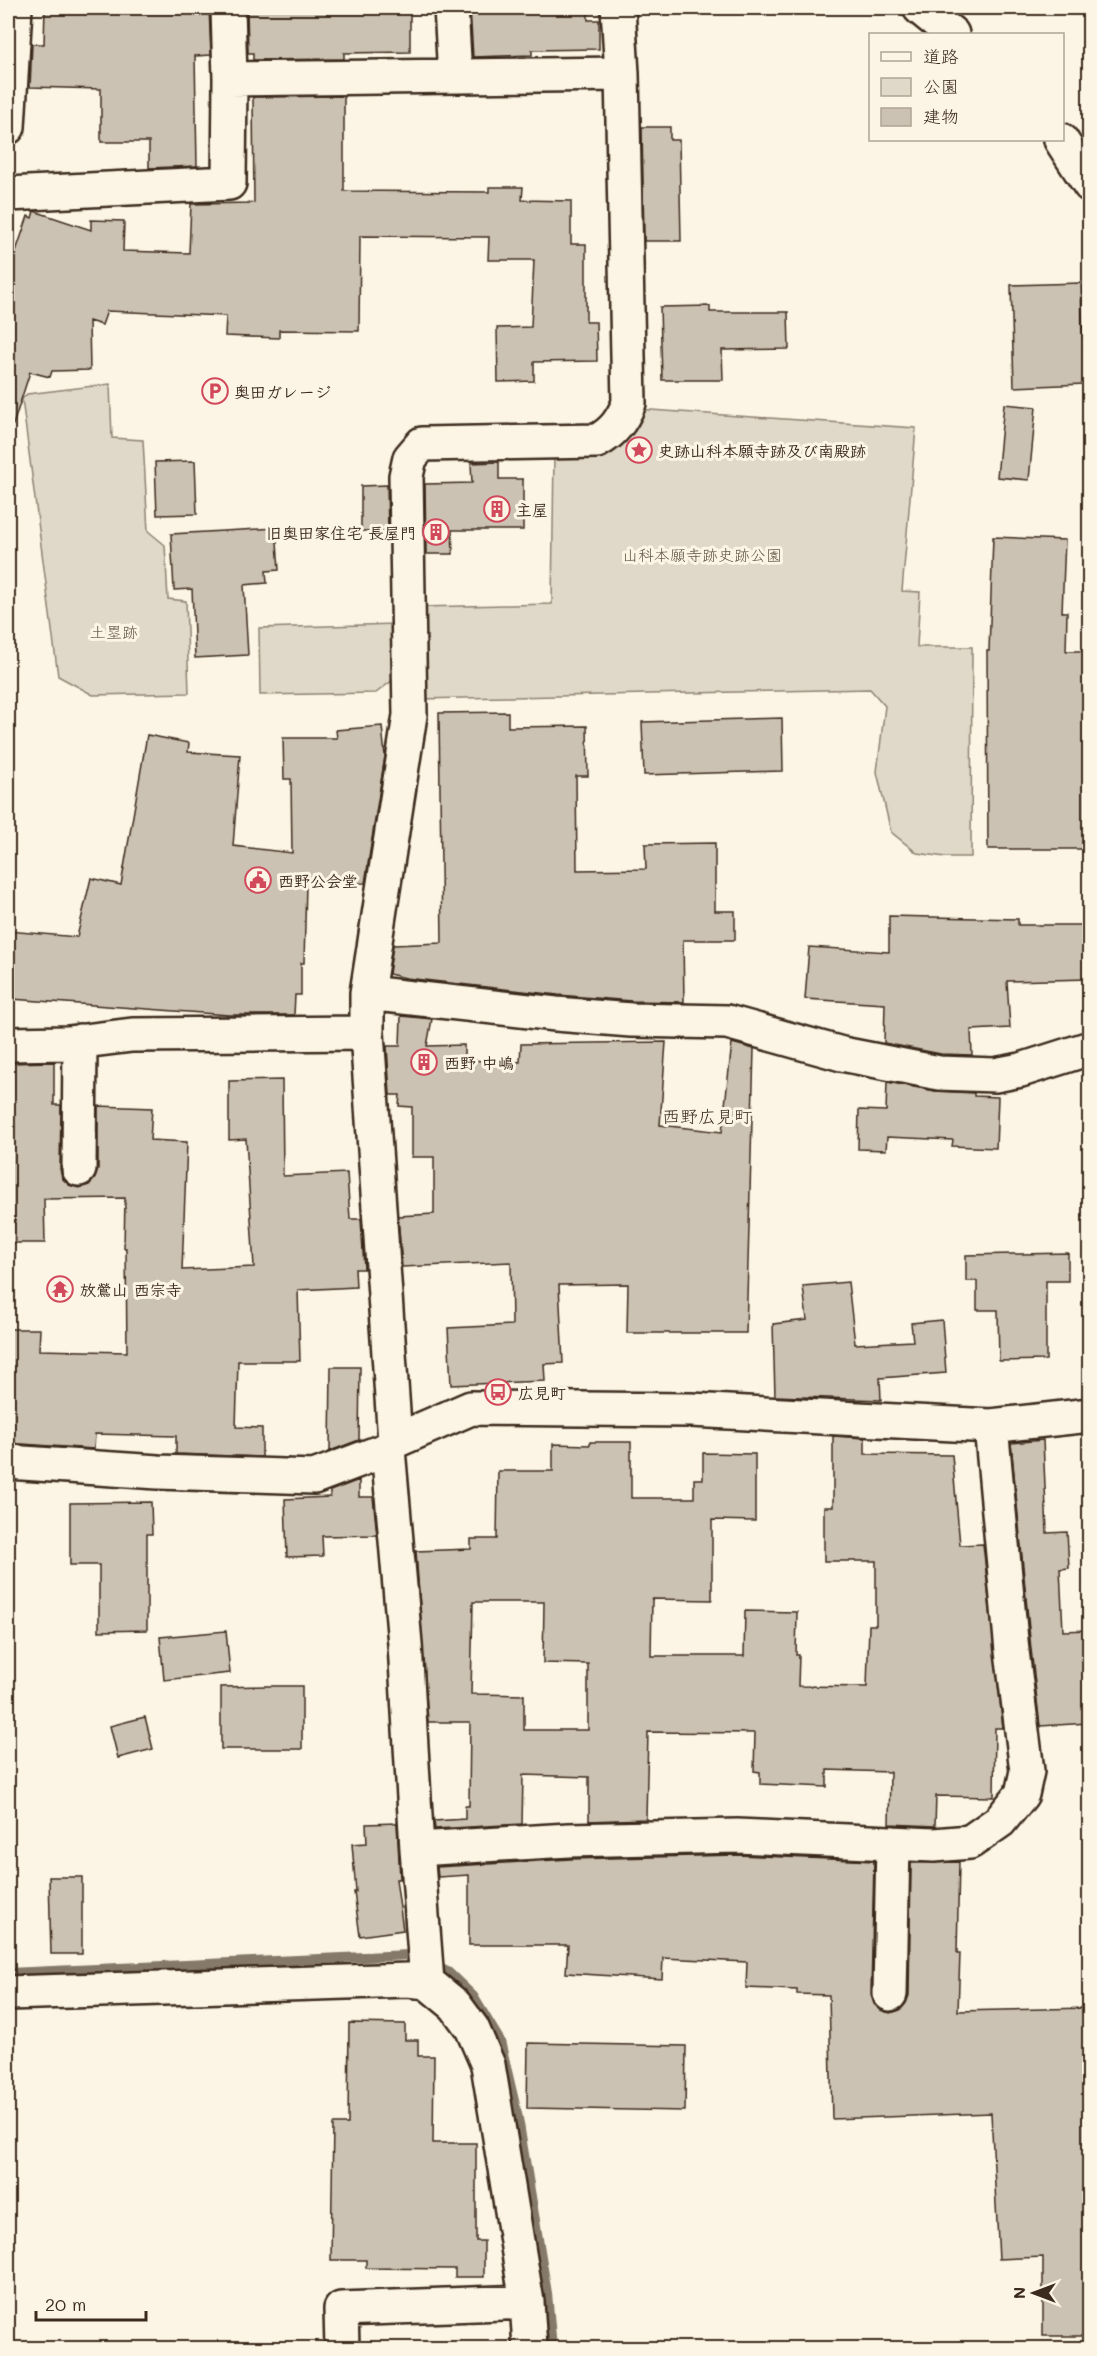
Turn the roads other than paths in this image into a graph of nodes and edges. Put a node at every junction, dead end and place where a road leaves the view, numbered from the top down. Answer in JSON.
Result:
{"nodes":[{"id":1,"x":15,"y":8,"type":"edge"},
{"id":2,"x":228,"y":8,"type":"edge"},
{"id":3,"x":451,"y":8,"type":"edge"},
{"id":4,"x":618,"y":8,"type":"edge"},
{"id":5,"x":920,"y":8,"type":"edge"},
{"id":6,"x":951,"y":33,"type":"edge"},
{"id":7,"x":622,"y":74,"type":"junction"},
{"id":8,"x":455,"y":76,"type":"junction"},
{"id":9,"x":230,"y":79,"type":"junction"},
{"id":10,"x":8,"y":127,"type":"edge"},
{"id":11,"x":1061,"y":141,"type":"edge"},
{"id":12,"x":1089,"y":185,"type":"edge"},
{"id":13,"x":8,"y":194,"type":"edge"},
{"id":14,"x":367,"y":993,"type":"junction"},
{"id":15,"x":368,"y":1033,"type":"junction"},
{"id":16,"x":81,"y":1041,"type":"junction"},
{"id":17,"x":8,"y":1044,"type":"edge"},
{"id":18,"x":1089,"y":1048,"type":"edge"},
{"id":19,"x":79,"y":1169,"type":"dead end"},
{"id":20,"x":1089,"y":1415,"type":"edge"},
{"id":21,"x":991,"y":1426,"type":"junction"},
{"id":22,"x":392,"y":1445,"type":"junction"},
{"id":23,"x":8,"y":1462,"type":"edge"},
{"id":24,"x":893,"y":1843,"type":"junction"},
{"id":25,"x":417,"y":1849,"type":"junction"},
{"id":26,"x":427,"y":1982,"type":"junction"},
{"id":27,"x":8,"y":1994,"type":"edge"},
{"id":28,"x":890,"y":1994,"type":"dead end"},
{"id":29,"x":527,"y":2302,"type":"junction"},
{"id":30,"x":342,"y":2349,"type":"edge"},
{"id":31,"x":531,"y":2349,"type":"edge"}],
"edges":[{"from":1,"to":10,"type":"street"},
{"from":2,"to":9,"type":"street"},
{"from":3,"to":8,"type":"street"},
{"from":4,"to":7,"type":"street"},
{"from":5,"to":6,"type":"street"},
{"from":7,"to":8,"type":"street"},
{"from":7,"to":14,"type":"street"},
{"from":8,"to":9,"type":"street"},
{"from":9,"to":13,"type":"street"},
{"from":11,"to":12,"type":"street"},
{"from":14,"to":15,"type":"street"},
{"from":14,"to":18,"type":"street"},
{"from":15,"to":16,"type":"street"},
{"from":15,"to":22,"type":"street"},
{"from":16,"to":17,"type":"street"},
{"from":16,"to":19,"type":"street"},
{"from":20,"to":21,"type":"street"},
{"from":21,"to":22,"type":"street"},
{"from":21,"to":24,"type":"street"},
{"from":22,"to":23,"type":"street"},
{"from":22,"to":25,"type":"street"},
{"from":24,"to":25,"type":"street"},
{"from":24,"to":28,"type":"street"},
{"from":25,"to":26,"type":"street"},
{"from":26,"to":27,"type":"street"},
{"from":26,"to":29,"type":"street"},
{"from":29,"to":30,"type":"street"},
{"from":29,"to":31,"type":"street"}]}
